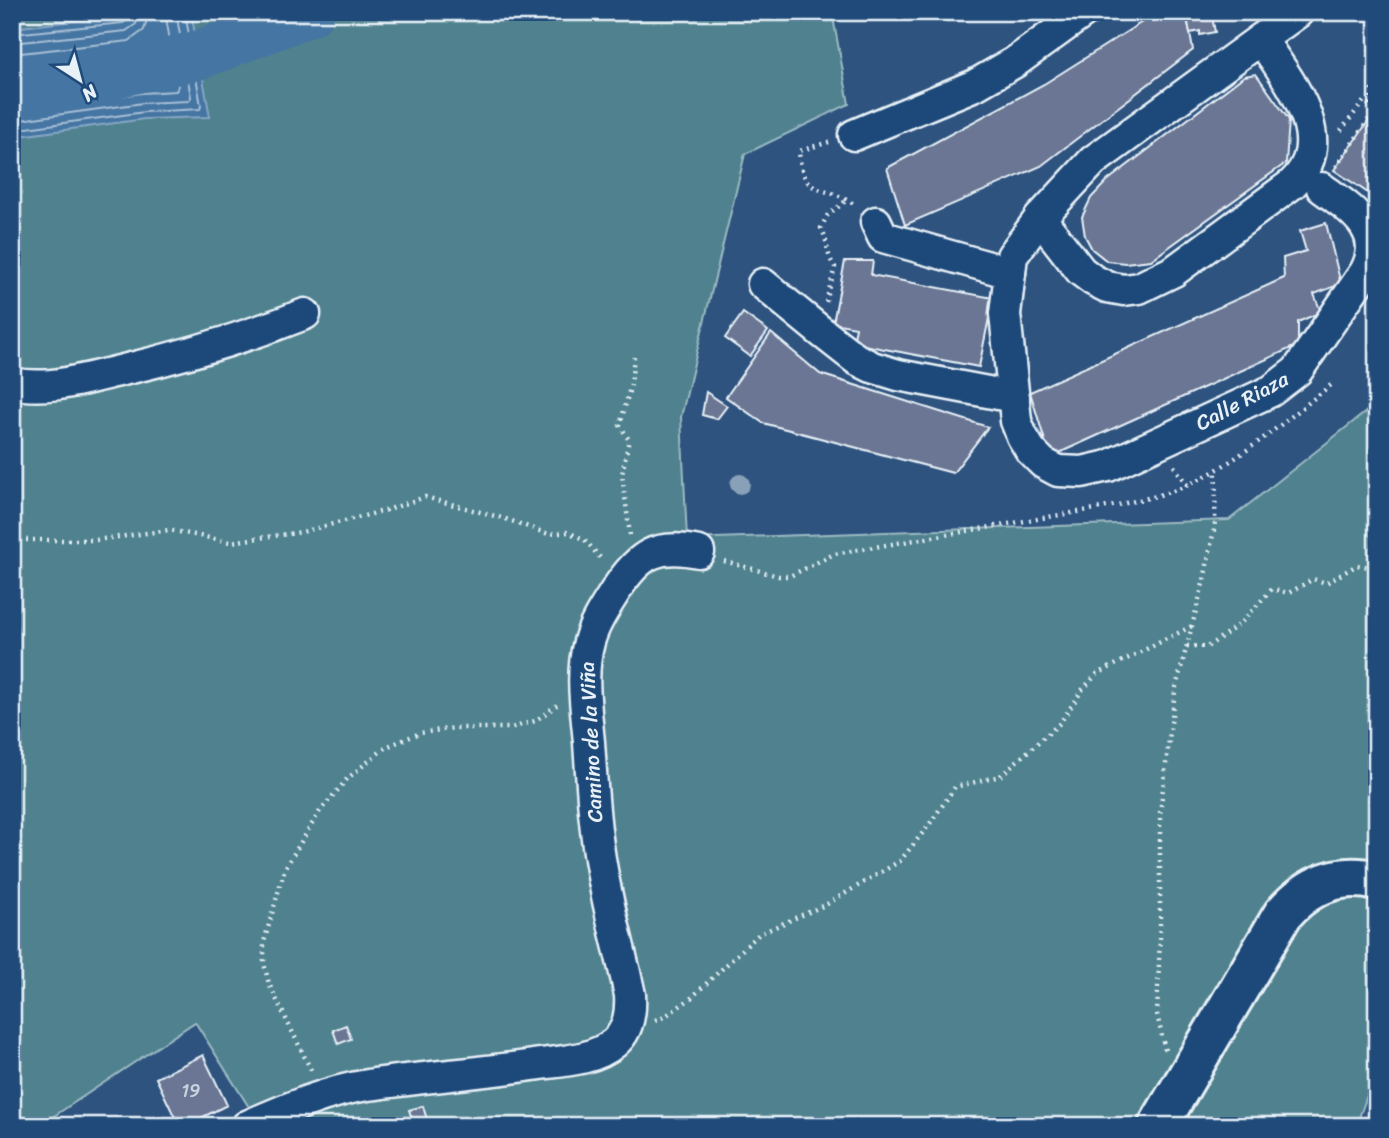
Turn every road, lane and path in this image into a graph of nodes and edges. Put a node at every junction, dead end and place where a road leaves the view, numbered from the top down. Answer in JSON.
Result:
{"nodes":[{"id":1,"x":1084,"y":12,"type":"edge"},
{"id":2,"x":1277,"y":23,"type":"edge"},
{"id":3,"x":1377,"y":81,"type":"edge"},
{"id":4,"x":1370,"y":106,"type":"junction"},
{"id":5,"x":1336,"y":136,"type":"dead end"},
{"id":6,"x":842,"y":138,"type":"joint"},
{"id":7,"x":1322,"y":188,"type":"joint"},
{"id":8,"x":848,"y":199,"type":"junction"},
{"id":9,"x":1040,"y":218,"type":"junction"},
{"id":10,"x":876,"y":222,"type":"joint"},
{"id":11,"x":1010,"y":273,"type":"junction"},
{"id":12,"x":763,"y":284,"type":"dead end"},
{"id":13,"x":305,"y":314,"type":"dead end"},
{"id":14,"x":819,"y":330,"type":"junction"},
{"id":15,"x":634,"y":357,"type":"dead end"},
{"id":16,"x":12,"y":383,"type":"edge"},
{"id":17,"x":1331,"y":385,"type":"dead end"},
{"id":18,"x":1014,"y":397,"type":"junction"},
{"id":19,"x":1216,"y":470,"type":"junction"},
{"id":20,"x":12,"y":540,"type":"edge"},
{"id":21,"x":699,"y":552,"type":"joint"},
{"id":22,"x":1377,"y":559,"type":"edge"},
{"id":23,"x":628,"y":574,"type":"junction"},
{"id":24,"x":1192,"y":626,"type":"junction"},
{"id":25,"x":1187,"y":646,"type":"junction"},
{"id":26,"x":584,"y":673,"type":"junction"},
{"id":27,"x":1377,"y":881,"type":"edge"},
{"id":28,"x":626,"y":1026,"type":"junction"},
{"id":29,"x":1186,"y":1077,"type":"junction"},
{"id":30,"x":323,"y":1096,"type":"junction"},
{"id":31,"x":247,"y":1126,"type":"edge"},
{"id":32,"x":1158,"y":1126,"type":"edge"}],
"edges":[{"from":1,"to":6,"type":"street"},
{"from":2,"to":9,"type":"street","name":"Calle Riaza"},
{"from":2,"to":9,"type":"street","name":"Calle Riaza"},
{"from":3,"to":4,"type":"path"},
{"from":4,"to":5,"type":"path"},
{"from":4,"to":7,"type":"path"},
{"from":6,"to":8,"type":"path"},
{"from":7,"to":18,"type":"street","name":"Calle Riaza"},
{"from":8,"to":10,"type":"path"},
{"from":8,"to":14,"type":"path"},
{"from":9,"to":11,"type":"street","name":"Calle Riaza"},
{"from":10,"to":11,"type":"street"},
{"from":11,"to":18,"type":"street","name":"Calle Riaza"},
{"from":12,"to":14,"type":"street"},
{"from":13,"to":16,"type":"street"},
{"from":14,"to":18,"type":"street"},
{"from":15,"to":23,"type":"path"},
{"from":17,"to":19,"type":"path"},
{"from":19,"to":21,"type":"path"},
{"from":19,"to":24,"type":"path"},
{"from":20,"to":23,"type":"path"},
{"from":21,"to":23,"type":"street","name":"Camino de la Viña"},
{"from":22,"to":25,"type":"path"},
{"from":23,"to":26,"type":"street","name":"Camino de la Viña"},
{"from":24,"to":25,"type":"path"},
{"from":24,"to":28,"type":"path"},
{"from":25,"to":29,"type":"path"},
{"from":26,"to":28,"type":"street","name":"Camino de la Viña"},
{"from":26,"to":30,"type":"path"},
{"from":27,"to":29,"type":"street"},
{"from":28,"to":30,"type":"street"},
{"from":29,"to":32,"type":"street"},
{"from":30,"to":31,"type":"street"}]}
